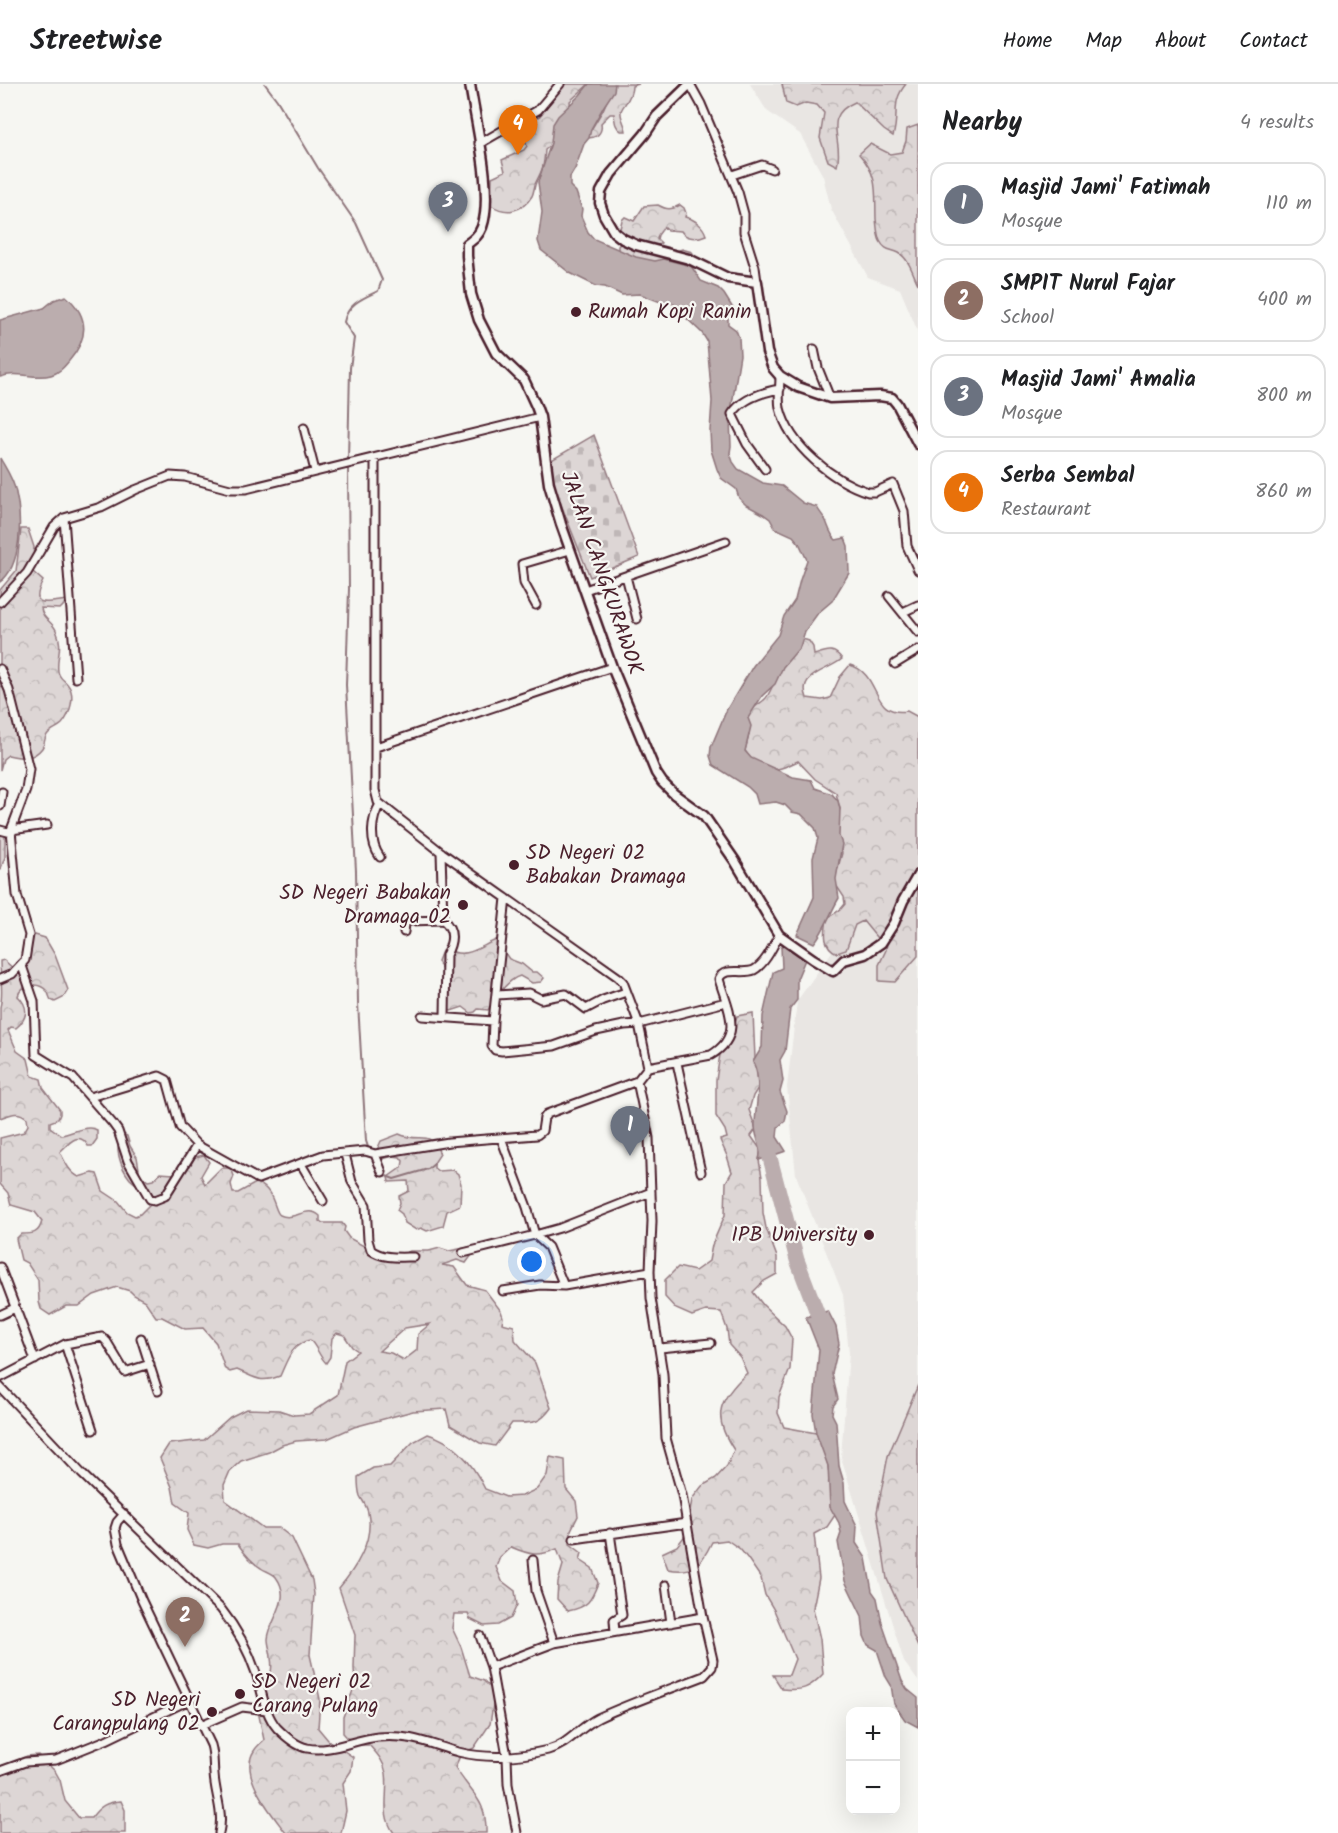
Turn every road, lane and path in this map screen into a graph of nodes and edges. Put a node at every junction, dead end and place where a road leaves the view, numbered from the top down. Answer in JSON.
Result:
{"nodes":[{"id":1,"x":470,"y":84,"type":"edge"},
{"id":2,"x":560,"y":84,"type":"edge"},
{"id":3,"x":690,"y":84,"type":"edge"},
{"id":4,"x":479,"y":144,"type":"junction"},
{"id":5,"x":772,"y":169,"type":"dead end"},
{"id":6,"x":732,"y":175,"type":"junction"},
{"id":7,"x":757,"y":282,"type":"junction"},
{"id":8,"x":814,"y":349,"type":"dead end"},
{"id":9,"x":780,"y":376,"type":"junction"},
{"id":10,"x":780,"y":389,"type":"junction"},
{"id":11,"x":830,"y":398,"type":"junction"},
{"id":12,"x":540,"y":417,"type":"junction"},
{"id":13,"x":304,"y":428,"type":"dead end"},
{"id":14,"x":918,"y":444,"type":"edge"},
{"id":15,"x":375,"y":458,"type":"junction"},
{"id":16,"x":765,"y":469,"type":"dead end"},
{"id":17,"x":315,"y":471,"type":"junction"},
{"id":18,"x":64,"y":518,"type":"junction"},
{"id":19,"x":726,"y":541,"type":"dead end"},
{"id":20,"x":570,"y":549,"type":"junction"},
{"id":21,"x":918,"y":570,"type":"edge"},
{"id":22,"x":626,"y":576,"type":"junction"},
{"id":23,"x":585,"y":591,"type":"junction"},
{"id":24,"x":888,"y":596,"type":"dead end"},
{"id":25,"x":0,"y":602,"type":"edge"},
{"id":26,"x":536,"y":605,"type":"dead end"},
{"id":27,"x":918,"y":605,"type":"edge"},
{"id":28,"x":903,"y":612,"type":"junction"},
{"id":29,"x":637,"y":619,"type":"dead end"},
{"id":30,"x":918,"y":632,"type":"edge"},
{"id":31,"x":918,"y":650,"type":"edge"},
{"id":32,"x":895,"y":664,"type":"dead end"},
{"id":33,"x":612,"y":667,"type":"junction"},
{"id":34,"x":0,"y":669,"type":"edge"},
{"id":35,"x":76,"y":678,"type":"dead end"},
{"id":36,"x":376,"y":747,"type":"junction"},
{"id":37,"x":2,"y":792,"type":"dead end"},
{"id":38,"x":380,"y":804,"type":"junction"},
{"id":39,"x":0,"y":806,"type":"edge"},
{"id":40,"x":47,"y":825,"type":"dead end"},
{"id":41,"x":0,"y":830,"type":"edge"},
{"id":42,"x":12,"y":832,"type":"junction"},
{"id":43,"x":441,"y":852,"type":"junction"},
{"id":44,"x":380,"y":857,"type":"dead end"},
{"id":45,"x":918,"y":875,"type":"edge"},
{"id":46,"x":506,"y":898,"type":"junction"},
{"id":47,"x":443,"y":920,"type":"junction"},
{"id":48,"x":404,"y":932,"type":"dead end"},
{"id":49,"x":782,"y":938,"type":"junction"},
{"id":50,"x":22,"y":966,"type":"junction"},
{"id":51,"x":0,"y":979,"type":"edge"},
{"id":52,"x":626,"y":992,"type":"junction"},
{"id":53,"x":497,"y":995,"type":"junction"},
{"id":54,"x":726,"y":1002,"type":"junction"},
{"id":55,"x":422,"y":1016,"type":"dead end"},
{"id":56,"x":446,"y":1016,"type":"junction"},
{"id":57,"x":493,"y":1021,"type":"junction"},
{"id":58,"x":639,"y":1024,"type":"junction"},
{"id":59,"x":676,"y":1063,"type":"junction"},
{"id":60,"x":648,"y":1067,"type":"junction"},
{"id":61,"x":638,"y":1081,"type":"junction"},
{"id":62,"x":90,"y":1097,"type":"junction"},
{"id":63,"x":501,"y":1138,"type":"junction"},
{"id":64,"x":196,"y":1145,"type":"junction"},
{"id":65,"x":345,"y":1154,"type":"junction"},
{"id":66,"x":375,"y":1154,"type":"junction"},
{"id":67,"x":301,"y":1164,"type":"junction"},
{"id":68,"x":382,"y":1172,"type":"dead end"},
{"id":69,"x":701,"y":1172,"type":"dead end"},
{"id":70,"x":651,"y":1192,"type":"junction"},
{"id":71,"x":322,"y":1201,"type":"dead end"},
{"id":72,"x":535,"y":1235,"type":"junction"},
{"id":73,"x":463,"y":1253,"type":"dead end"},
{"id":74,"x":414,"y":1257,"type":"dead end"},
{"id":75,"x":0,"y":1267,"type":"edge"},
{"id":76,"x":650,"y":1270,"type":"junction"},
{"id":77,"x":564,"y":1286,"type":"junction"},
{"id":78,"x":503,"y":1291,"type":"dead end"},
{"id":79,"x":15,"y":1308,"type":"junction"},
{"id":80,"x":0,"y":1315,"type":"edge"},
{"id":81,"x":141,"y":1338,"type":"dead end"},
{"id":82,"x":711,"y":1343,"type":"dead end"},
{"id":83,"x":65,"y":1344,"type":"junction"},
{"id":84,"x":660,"y":1348,"type":"junction"},
{"id":85,"x":35,"y":1359,"type":"junction"},
{"id":86,"x":150,"y":1364,"type":"junction"},
{"id":87,"x":0,"y":1378,"type":"edge"},
{"id":88,"x":0,"y":1387,"type":"edge"},
{"id":89,"x":158,"y":1391,"type":"dead end"},
{"id":90,"x":93,"y":1430,"type":"dead end"},
{"id":91,"x":124,"y":1514,"type":"junction"},
{"id":92,"x":687,"y":1523,"type":"junction"},
{"id":93,"x":610,"y":1533,"type":"junction"},
{"id":94,"x":574,"y":1539,"type":"dead end"},
{"id":95,"x":533,"y":1560,"type":"dead end"},
{"id":96,"x":666,"y":1585,"type":"dead end"},
{"id":97,"x":704,"y":1617,"type":"junction"},
{"id":98,"x":670,"y":1623,"type":"junction"},
{"id":99,"x":615,"y":1632,"type":"junction"},
{"id":100,"x":480,"y":1636,"type":"dead end"},
{"id":101,"x":554,"y":1643,"type":"junction"},
{"id":102,"x":490,"y":1666,"type":"junction"},
{"id":103,"x":189,"y":1700,"type":"junction"},
{"id":104,"x":267,"y":1710,"type":"junction"},
{"id":105,"x":201,"y":1725,"type":"junction"},
{"id":106,"x":507,"y":1756,"type":"junction"},
{"id":107,"x":0,"y":1771,"type":"edge"},
{"id":108,"x":219,"y":1833,"type":"edge"},
{"id":109,"x":517,"y":1833,"type":"edge"}],
"edges":[{"from":1,"to":4,"type":"street","name":"JALAN CANGKURAWOK"},
{"from":2,"to":4,"type":"street"},
{"from":3,"to":6,"type":"street"},
{"from":3,"to":7,"type":"street"},
{"from":4,"to":12,"type":"street","name":"JALAN CANGKURAWOK"},
{"from":5,"to":6,"type":"street"},
{"from":6,"to":7,"type":"street"},
{"from":7,"to":9,"type":"street"},
{"from":8,"to":11,"type":"street"},
{"from":9,"to":10,"type":"street"},
{"from":9,"to":11,"type":"street"},
{"from":10,"to":16,"type":"street"},
{"from":10,"to":21,"type":"street"},
{"from":11,"to":14,"type":"street"},
{"from":12,"to":15,"type":"street"},
{"from":12,"to":20,"type":"street","name":"JALAN CANGKURAWOK"},
{"from":13,"to":17,"type":"street"},
{"from":15,"to":17,"type":"street"},
{"from":15,"to":36,"type":"street"},
{"from":17,"to":18,"type":"street"},
{"from":18,"to":25,"type":"street"},
{"from":18,"to":35,"type":"street"},
{"from":19,"to":22,"type":"street"},
{"from":20,"to":23,"type":"street","name":"JALAN CANGKURAWOK"},
{"from":20,"to":26,"type":"street"},
{"from":22,"to":23,"type":"street"},
{"from":22,"to":29,"type":"street"},
{"from":23,"to":33,"type":"street","name":"JALAN CANGKURAWOK"},
{"from":24,"to":28,"type":"street"},
{"from":27,"to":28,"type":"street"},
{"from":28,"to":30,"type":"street"},
{"from":31,"to":32,"type":"street"},
{"from":33,"to":36,"type":"street"},
{"from":33,"to":49,"type":"street","name":"JALAN CANGKURAWOK"},
{"from":34,"to":42,"type":"street"},
{"from":36,"to":38,"type":"street"},
{"from":37,"to":39,"type":"street"},
{"from":38,"to":43,"type":"street"},
{"from":38,"to":44,"type":"street"},
{"from":40,"to":42,"type":"street"},
{"from":41,"to":42,"type":"street"},
{"from":42,"to":50,"type":"street"},
{"from":43,"to":46,"type":"street"},
{"from":43,"to":47,"type":"street"},
{"from":45,"to":49,"type":"street"},
{"from":46,"to":52,"type":"street"},
{"from":46,"to":53,"type":"street"},
{"from":47,"to":48,"type":"street"},
{"from":47,"to":56,"type":"street"},
{"from":49,"to":54,"type":"street"},
{"from":50,"to":51,"type":"street"},
{"from":50,"to":62,"type":"street"},
{"from":52,"to":53,"type":"street"},
{"from":52,"to":58,"type":"street"},
{"from":53,"to":57,"type":"street"},
{"from":54,"to":58,"type":"street"},
{"from":54,"to":59,"type":"street"},
{"from":55,"to":56,"type":"street"},
{"from":56,"to":57,"type":"street"},
{"from":57,"to":58,"type":"street"},
{"from":58,"to":60,"type":"street"},
{"from":59,"to":60,"type":"street"},
{"from":59,"to":69,"type":"street"},
{"from":60,"to":61,"type":"street"},
{"from":61,"to":63,"type":"street"},
{"from":61,"to":70,"type":"street"},
{"from":62,"to":64,"type":"street"},
{"from":62,"to":64,"type":"street"},
{"from":63,"to":66,"type":"street"},
{"from":63,"to":72,"type":"street"},
{"from":64,"to":67,"type":"street"},
{"from":65,"to":66,"type":"street"},
{"from":65,"to":67,"type":"street"},
{"from":65,"to":74,"type":"street"},
{"from":66,"to":68,"type":"street"},
{"from":67,"to":71,"type":"street"},
{"from":70,"to":72,"type":"street"},
{"from":70,"to":76,"type":"street"},
{"from":72,"to":73,"type":"street"},
{"from":72,"to":77,"type":"street"},
{"from":75,"to":79,"type":"street"},
{"from":76,"to":77,"type":"street"},
{"from":76,"to":84,"type":"street"},
{"from":77,"to":78,"type":"street"},
{"from":79,"to":80,"type":"street"},
{"from":79,"to":85,"type":"street"},
{"from":81,"to":86,"type":"street"},
{"from":82,"to":84,"type":"street"},
{"from":83,"to":85,"type":"street"},
{"from":83,"to":86,"type":"street"},
{"from":83,"to":90,"type":"street"},
{"from":84,"to":92,"type":"street"},
{"from":85,"to":87,"type":"street"},
{"from":86,"to":89,"type":"street"},
{"from":88,"to":91,"type":"street"},
{"from":91,"to":103,"type":"street"},
{"from":91,"to":104,"type":"street"},
{"from":92,"to":93,"type":"street"},
{"from":92,"to":97,"type":"street"},
{"from":93,"to":94,"type":"street"},
{"from":93,"to":99,"type":"street"},
{"from":95,"to":101,"type":"street"},
{"from":96,"to":98,"type":"street"},
{"from":97,"to":98,"type":"street"},
{"from":97,"to":106,"type":"street"},
{"from":98,"to":99,"type":"street"},
{"from":99,"to":101,"type":"street"},
{"from":100,"to":102,"type":"street"},
{"from":101,"to":102,"type":"street"},
{"from":102,"to":106,"type":"street"},
{"from":103,"to":105,"type":"street"},
{"from":103,"to":107,"type":"street"},
{"from":104,"to":105,"type":"street"},
{"from":104,"to":106,"type":"street"},
{"from":105,"to":108,"type":"street"},
{"from":106,"to":109,"type":"street"}]}
